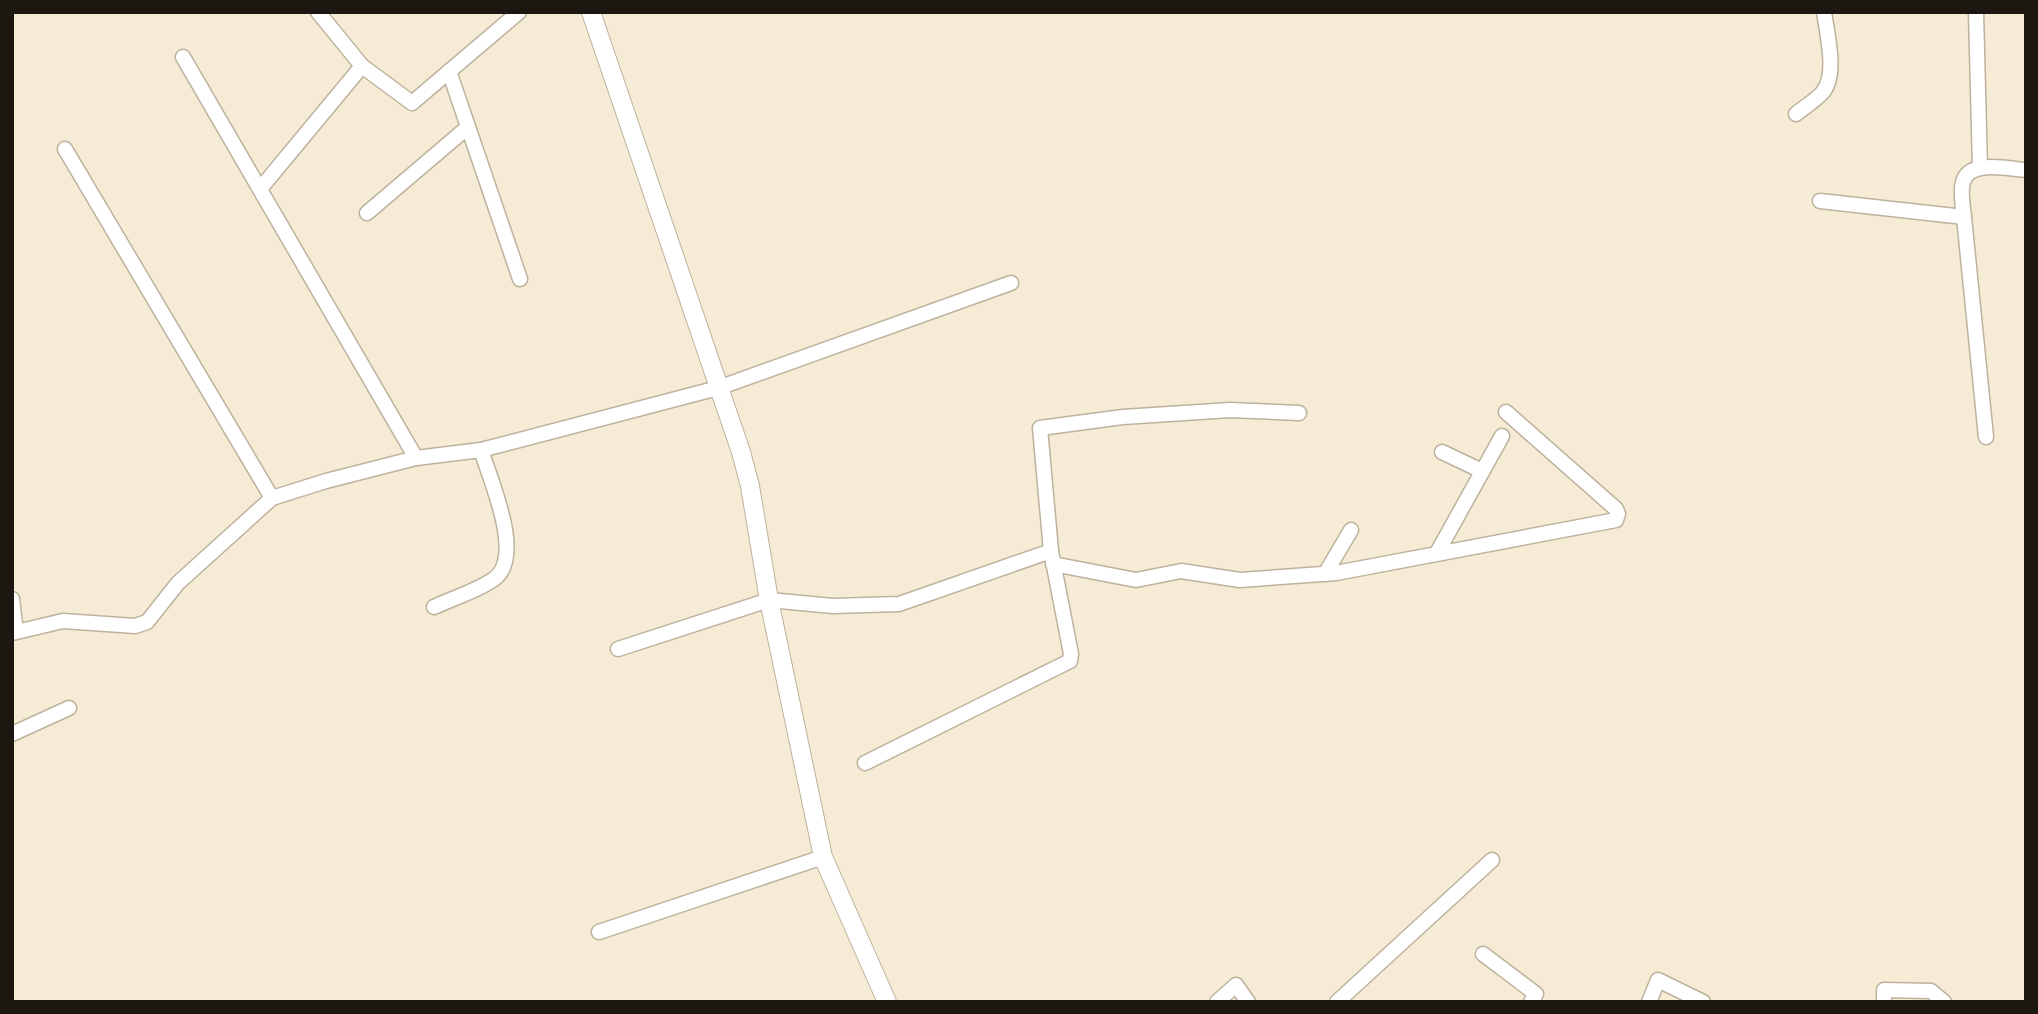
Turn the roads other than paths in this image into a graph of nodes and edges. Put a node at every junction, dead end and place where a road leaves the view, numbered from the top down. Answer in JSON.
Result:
{"nodes":[{"id":1,"x":318,"y":12,"type":"edge"},
{"id":2,"x":519,"y":12,"type":"edge"},
{"id":3,"x":590,"y":12,"type":"edge"},
{"id":4,"x":1824,"y":12,"type":"edge"},
{"id":5,"x":1976,"y":12,"type":"edge"},
{"id":6,"x":183,"y":57,"type":"dead end"},
{"id":7,"x":362,"y":65,"type":"junction"},
{"id":8,"x":449,"y":71,"type":"junction"},
{"id":9,"x":1796,"y":114,"type":"dead end"},
{"id":10,"x":468,"y":127,"type":"junction"},
{"id":11,"x":65,"y":149,"type":"dead end"},
{"id":12,"x":1980,"y":168,"type":"junction"},
{"id":13,"x":2026,"y":170,"type":"edge"},
{"id":14,"x":260,"y":189,"type":"junction"},
{"id":15,"x":1820,"y":201,"type":"dead end"},
{"id":16,"x":367,"y":213,"type":"dead end"},
{"id":17,"x":1964,"y":217,"type":"junction"},
{"id":18,"x":520,"y":279,"type":"dead end"},
{"id":19,"x":1011,"y":282,"type":"dead end"},
{"id":20,"x":718,"y":388,"type":"junction"},
{"id":21,"x":1506,"y":412,"type":"dead end"},
{"id":22,"x":1299,"y":413,"type":"dead end"},
{"id":23,"x":1502,"y":436,"type":"dead end"},
{"id":24,"x":1986,"y":437,"type":"dead end"},
{"id":25,"x":481,"y":450,"type":"junction"},
{"id":26,"x":1442,"y":452,"type":"dead end"},
{"id":27,"x":416,"y":458,"type":"junction"},
{"id":28,"x":1482,"y":471,"type":"junction"},
{"id":29,"x":272,"y":498,"type":"junction"},
{"id":30,"x":1351,"y":530,"type":"dead end"},
{"id":31,"x":1437,"y":553,"type":"junction"},
{"id":32,"x":1052,"y":558,"type":"junction"},
{"id":33,"x":1325,"y":574,"type":"junction"},
{"id":34,"x":12,"y":599,"type":"edge"},
{"id":35,"x":769,"y":600,"type":"junction"},
{"id":36,"x":435,"y":607,"type":"dead end"},
{"id":37,"x":14,"y":633,"type":"edge"},
{"id":38,"x":618,"y":649,"type":"dead end"},
{"id":39,"x":69,"y":708,"type":"dead end"},
{"id":40,"x":12,"y":734,"type":"edge"},
{"id":41,"x":865,"y":763,"type":"dead end"},
{"id":42,"x":823,"y":857,"type":"junction"},
{"id":43,"x":1492,"y":860,"type":"dead end"},
{"id":44,"x":599,"y":932,"type":"dead end"},
{"id":45,"x":1483,"y":954,"type":"dead end"},
{"id":46,"x":887,"y":1002,"type":"edge"},
{"id":47,"x":1217,"y":1002,"type":"edge"},
{"id":48,"x":1248,"y":1002,"type":"edge"},
{"id":49,"x":1337,"y":1002,"type":"edge"},
{"id":50,"x":1531,"y":1002,"type":"edge"},
{"id":51,"x":1649,"y":1002,"type":"edge"},
{"id":52,"x":1703,"y":1002,"type":"edge"},
{"id":53,"x":1884,"y":1002,"type":"edge"},
{"id":54,"x":1944,"y":1002,"type":"edge"}],
"edges":[{"from":1,"to":7,"type":"street"},
{"from":2,"to":8,"type":"street"},
{"from":3,"to":20,"type":"street"},
{"from":4,"to":9,"type":"street"},
{"from":5,"to":12,"type":"street"},
{"from":6,"to":14,"type":"street"},
{"from":7,"to":8,"type":"street"},
{"from":7,"to":14,"type":"street"},
{"from":8,"to":10,"type":"street"},
{"from":10,"to":16,"type":"street"},
{"from":10,"to":18,"type":"street"},
{"from":11,"to":29,"type":"street"},
{"from":12,"to":13,"type":"street"},
{"from":12,"to":17,"type":"street"},
{"from":14,"to":27,"type":"street"},
{"from":15,"to":17,"type":"street"},
{"from":17,"to":24,"type":"street"},
{"from":19,"to":20,"type":"street"},
{"from":20,"to":25,"type":"street"},
{"from":20,"to":35,"type":"street"},
{"from":21,"to":31,"type":"street"},
{"from":22,"to":32,"type":"street"},
{"from":23,"to":28,"type":"street"},
{"from":25,"to":27,"type":"street"},
{"from":25,"to":36,"type":"street"},
{"from":26,"to":28,"type":"street"},
{"from":27,"to":29,"type":"street"},
{"from":28,"to":31,"type":"street"},
{"from":29,"to":37,"type":"street"},
{"from":30,"to":33,"type":"street"},
{"from":31,"to":33,"type":"street"},
{"from":32,"to":33,"type":"street"},
{"from":32,"to":35,"type":"street"},
{"from":32,"to":41,"type":"street"},
{"from":34,"to":37,"type":"street"},
{"from":35,"to":38,"type":"street"},
{"from":35,"to":42,"type":"street"},
{"from":39,"to":40,"type":"street"},
{"from":42,"to":44,"type":"street"},
{"from":42,"to":46,"type":"street"},
{"from":43,"to":49,"type":"street"},
{"from":45,"to":50,"type":"street"},
{"from":47,"to":48,"type":"street"},
{"from":51,"to":52,"type":"street"},
{"from":53,"to":54,"type":"street"}]}
